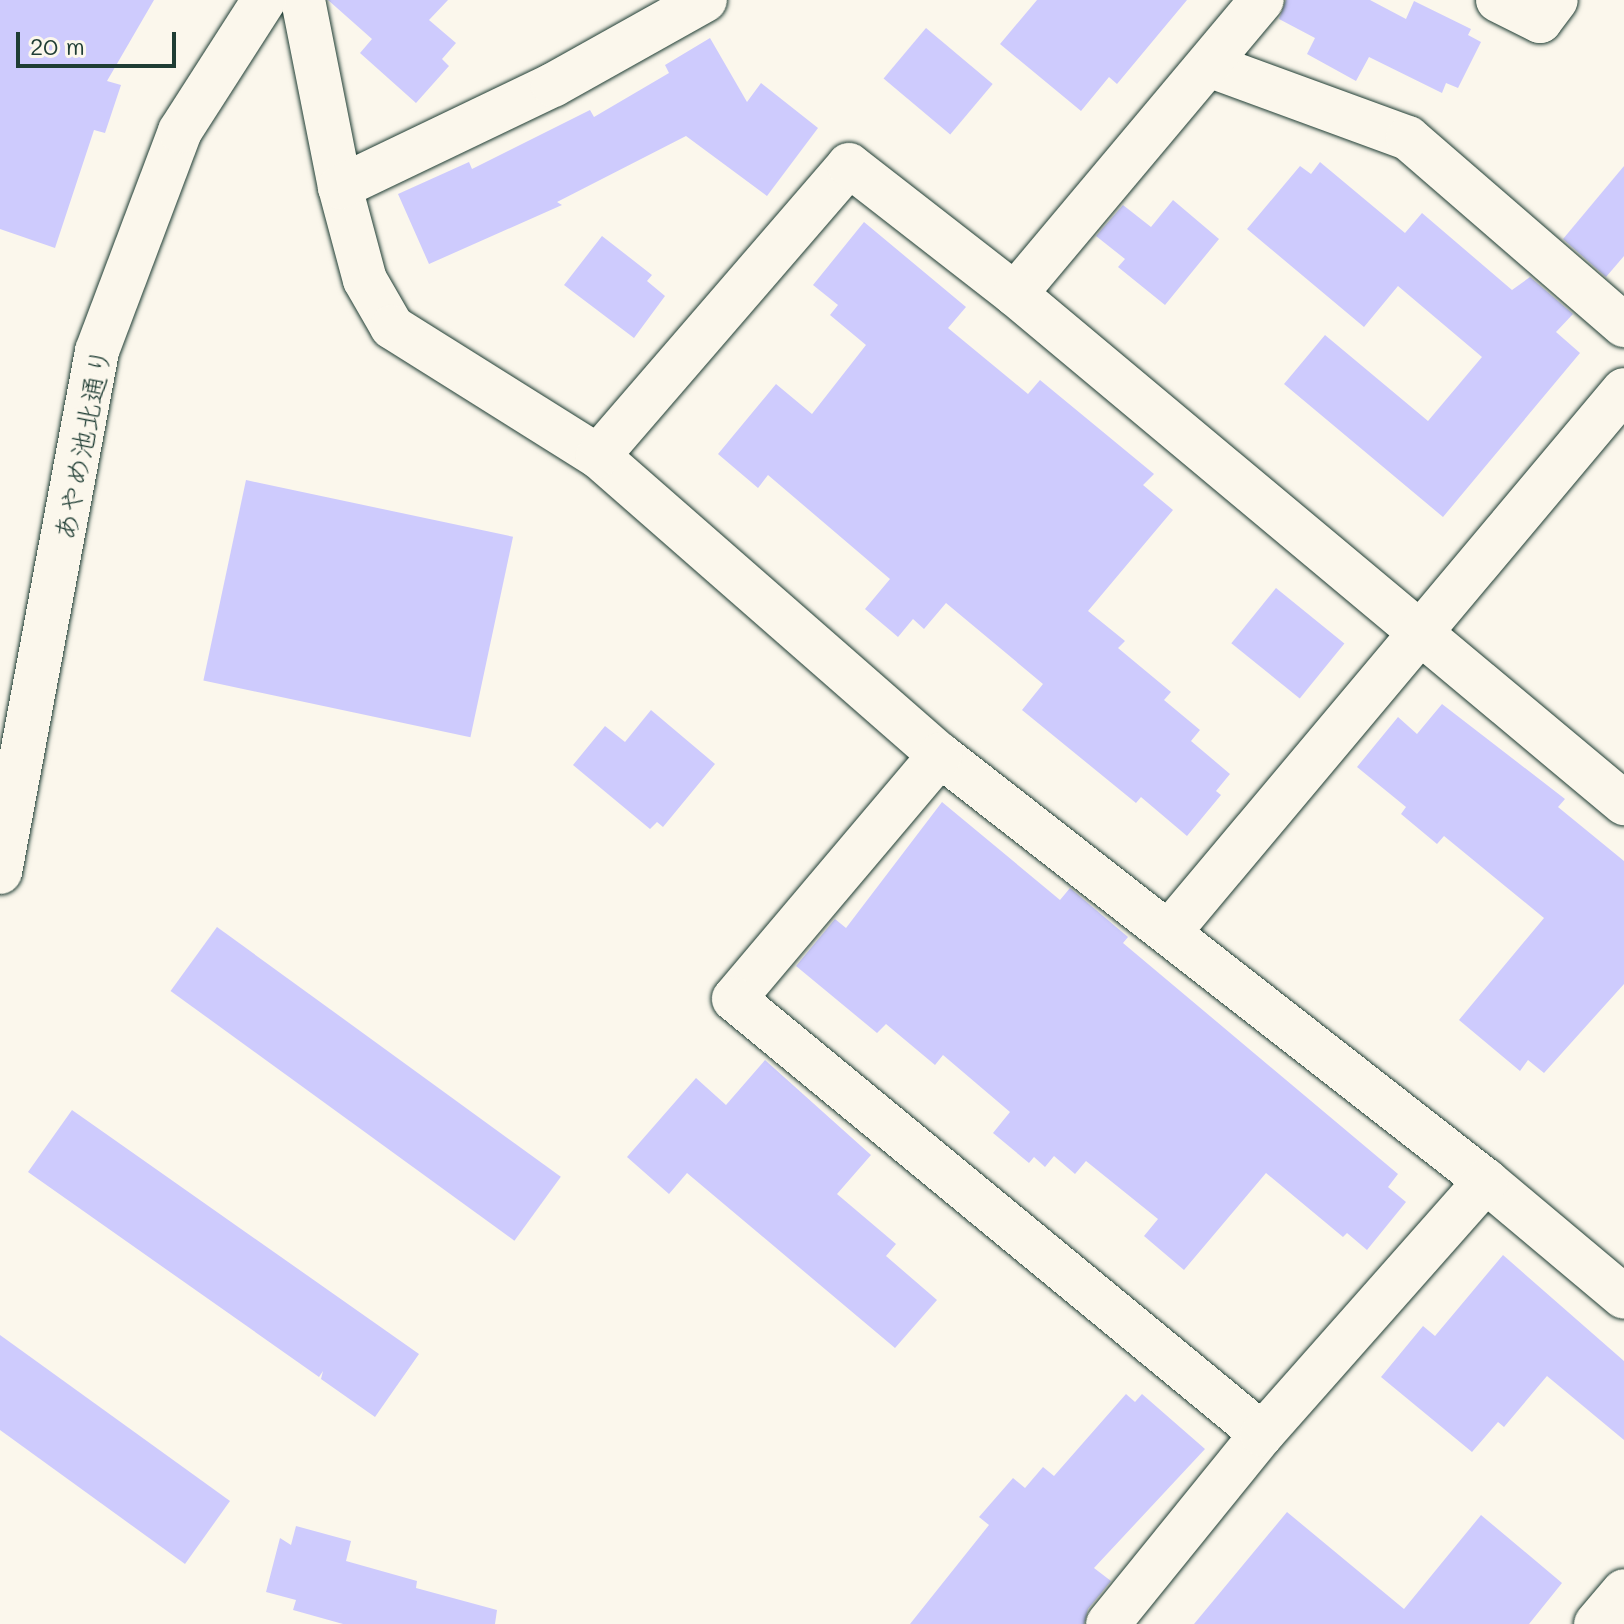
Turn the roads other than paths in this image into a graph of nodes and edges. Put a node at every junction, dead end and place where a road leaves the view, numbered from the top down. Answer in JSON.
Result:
{"nodes":[{"id":1,"x":264,"y":0,"type":"edge"},
{"id":2,"x":303,"y":0,"type":"edge"},
{"id":3,"x":705,"y":0,"type":"edge"},
{"id":4,"x":1262,"y":0,"type":"edge"},
{"id":5,"x":1498,"y":0,"type":"edge"},
{"id":6,"x":1556,"y":0,"type":"edge"},
{"id":7,"x":1211,"y":66,"type":"junction"},
{"id":8,"x":340,"y":187,"type":"junction"},
{"id":9,"x":1015,"y":294,"type":"junction"},
{"id":10,"x":1624,"y":325,"type":"edge"},
{"id":11,"x":1624,"y":390,"type":"edge"},
{"id":12,"x":598,"y":456,"type":"junction"},
{"id":13,"x":1419,"y":634,"type":"junction"},
{"id":14,"x":14,"y":731,"type":"edge"},
{"id":15,"x":940,"y":755,"type":"junction"},
{"id":16,"x":1624,"y":803,"type":"edge"},
{"id":17,"x":0,"y":872,"type":"edge"},
{"id":18,"x":1170,"y":931,"type":"junction"},
{"id":19,"x":1486,"y":1181,"type":"junction"},
{"id":20,"x":1624,"y":1297,"type":"edge"},
{"id":21,"x":1262,"y":1434,"type":"junction"},
{"id":22,"x":1624,"y":1591,"type":"edge"},
{"id":23,"x":1108,"y":1624,"type":"edge"},
{"id":24,"x":1596,"y":1624,"type":"edge"}],
"edges":[{"from":1,"to":14,"type":"street","name":"あやめ池北通り"},
{"from":2,"to":8,"type":"street"},
{"from":3,"to":8,"type":"street"},
{"from":4,"to":7,"type":"street"},
{"from":5,"to":6,"type":"street"},
{"from":7,"to":9,"type":"street"},
{"from":7,"to":10,"type":"street"},
{"from":8,"to":12,"type":"street"},
{"from":9,"to":12,"type":"street"},
{"from":9,"to":13,"type":"street"},
{"from":11,"to":13,"type":"street"},
{"from":12,"to":15,"type":"street"},
{"from":13,"to":16,"type":"street"},
{"from":13,"to":18,"type":"street"},
{"from":14,"to":17,"type":"street","name":"あやめ池北通り"},
{"from":15,"to":18,"type":"street"},
{"from":15,"to":21,"type":"street"},
{"from":18,"to":19,"type":"street"},
{"from":19,"to":20,"type":"street"},
{"from":19,"to":21,"type":"street"},
{"from":21,"to":23,"type":"street"},
{"from":22,"to":24,"type":"street"}]}
